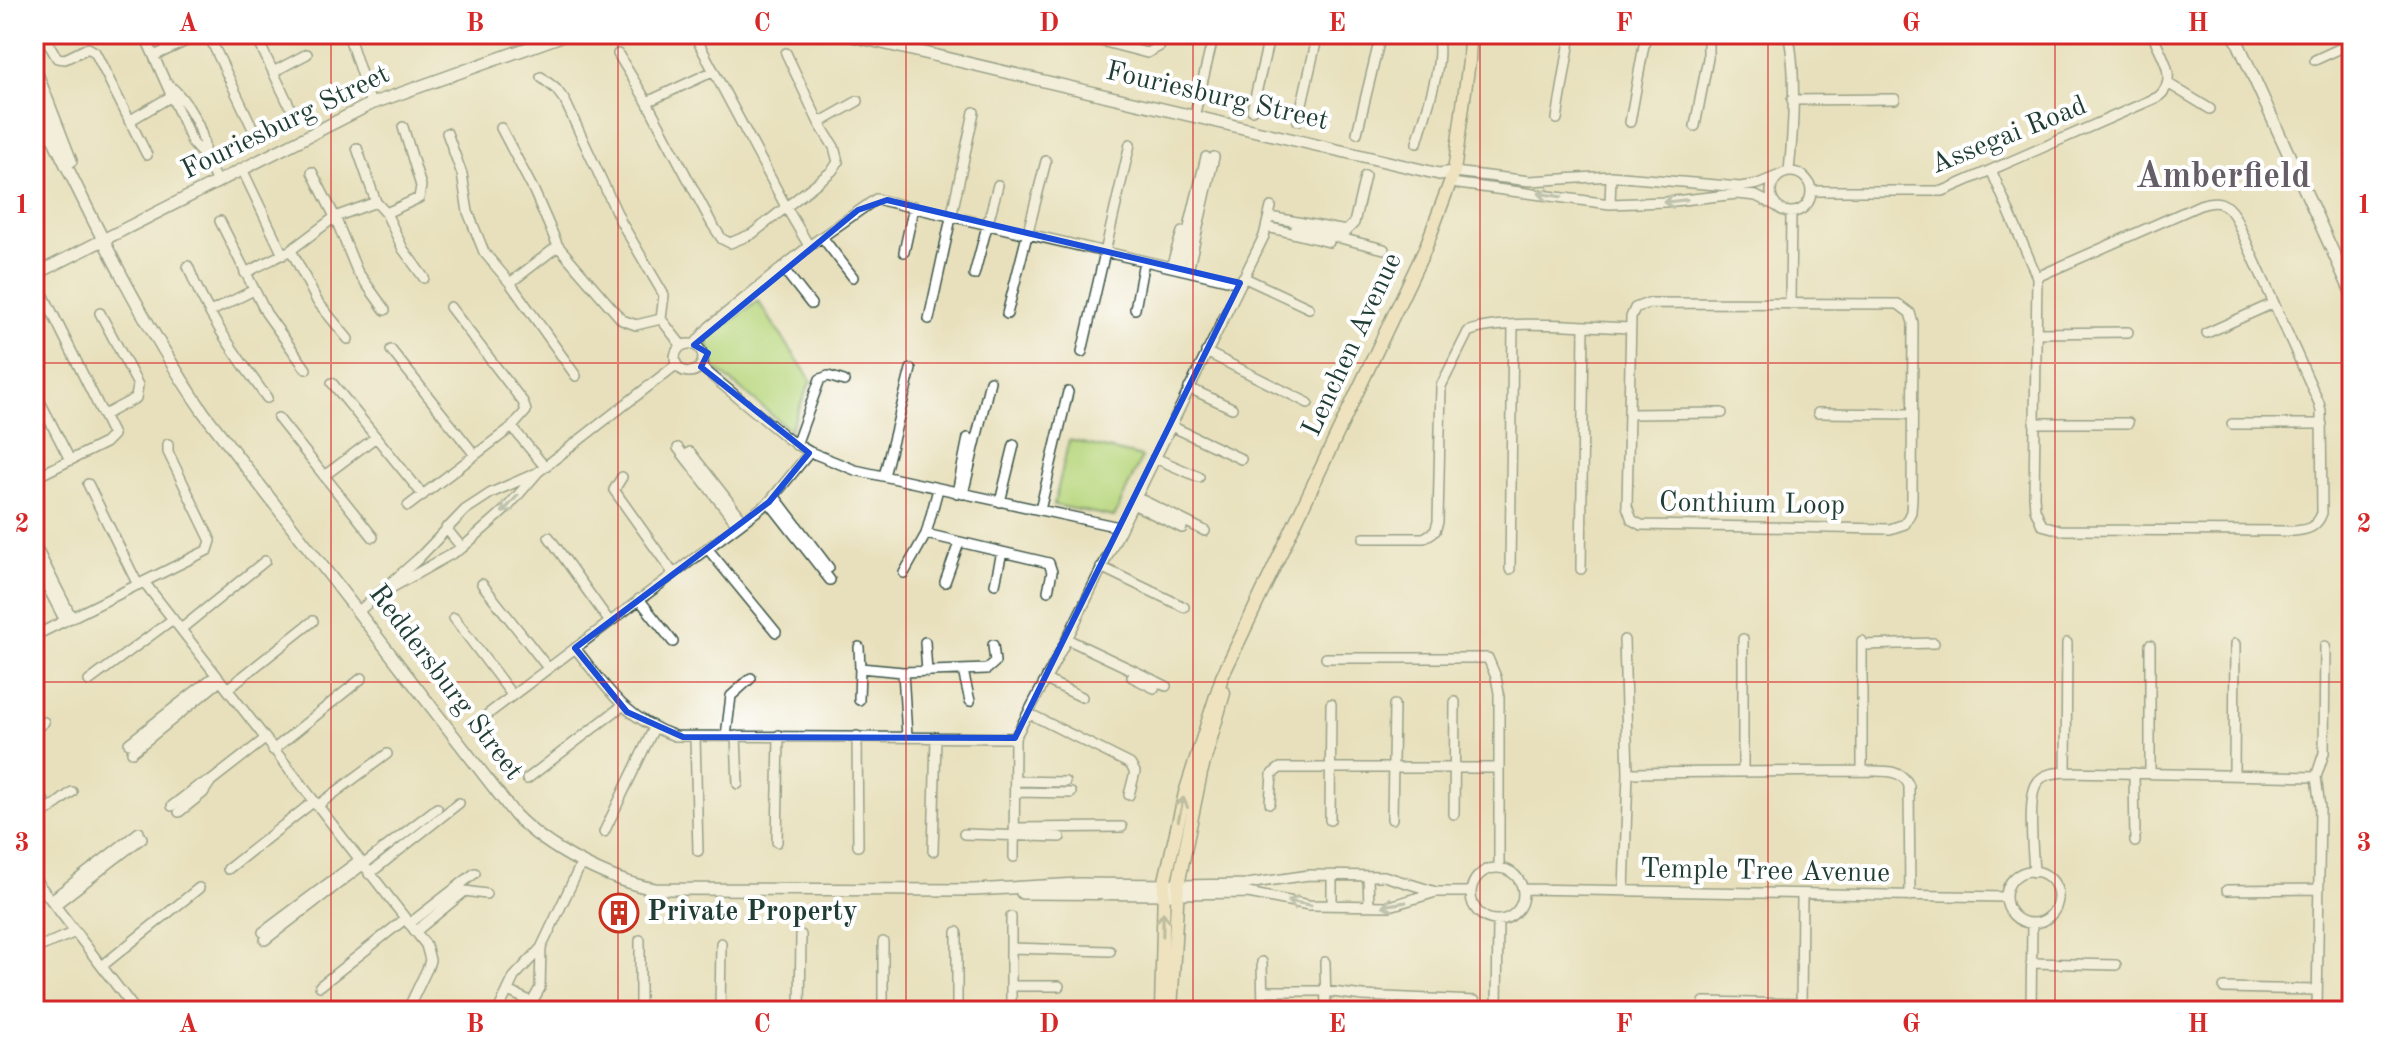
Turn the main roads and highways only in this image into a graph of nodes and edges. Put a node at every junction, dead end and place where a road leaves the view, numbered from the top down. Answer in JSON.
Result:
{"nodes":[{"id":1,"x":1470,"y":34,"type":"edge"},
{"id":2,"x":1170,"y":889,"type":"junction"},
{"id":3,"x":1161,"y":1011,"type":"edge"},
{"id":4,"x":1171,"y":1011,"type":"edge"}],
"edges":[{"from":1,"to":2,"type":"main road","name":"Lenchen Avenue"},
{"from":3,"to":2,"type":"main road","name":"Lenchen Avenue","one_way":true},
{"from":2,"to":4,"type":"main road","name":"Lenchen Avenue"}]}
